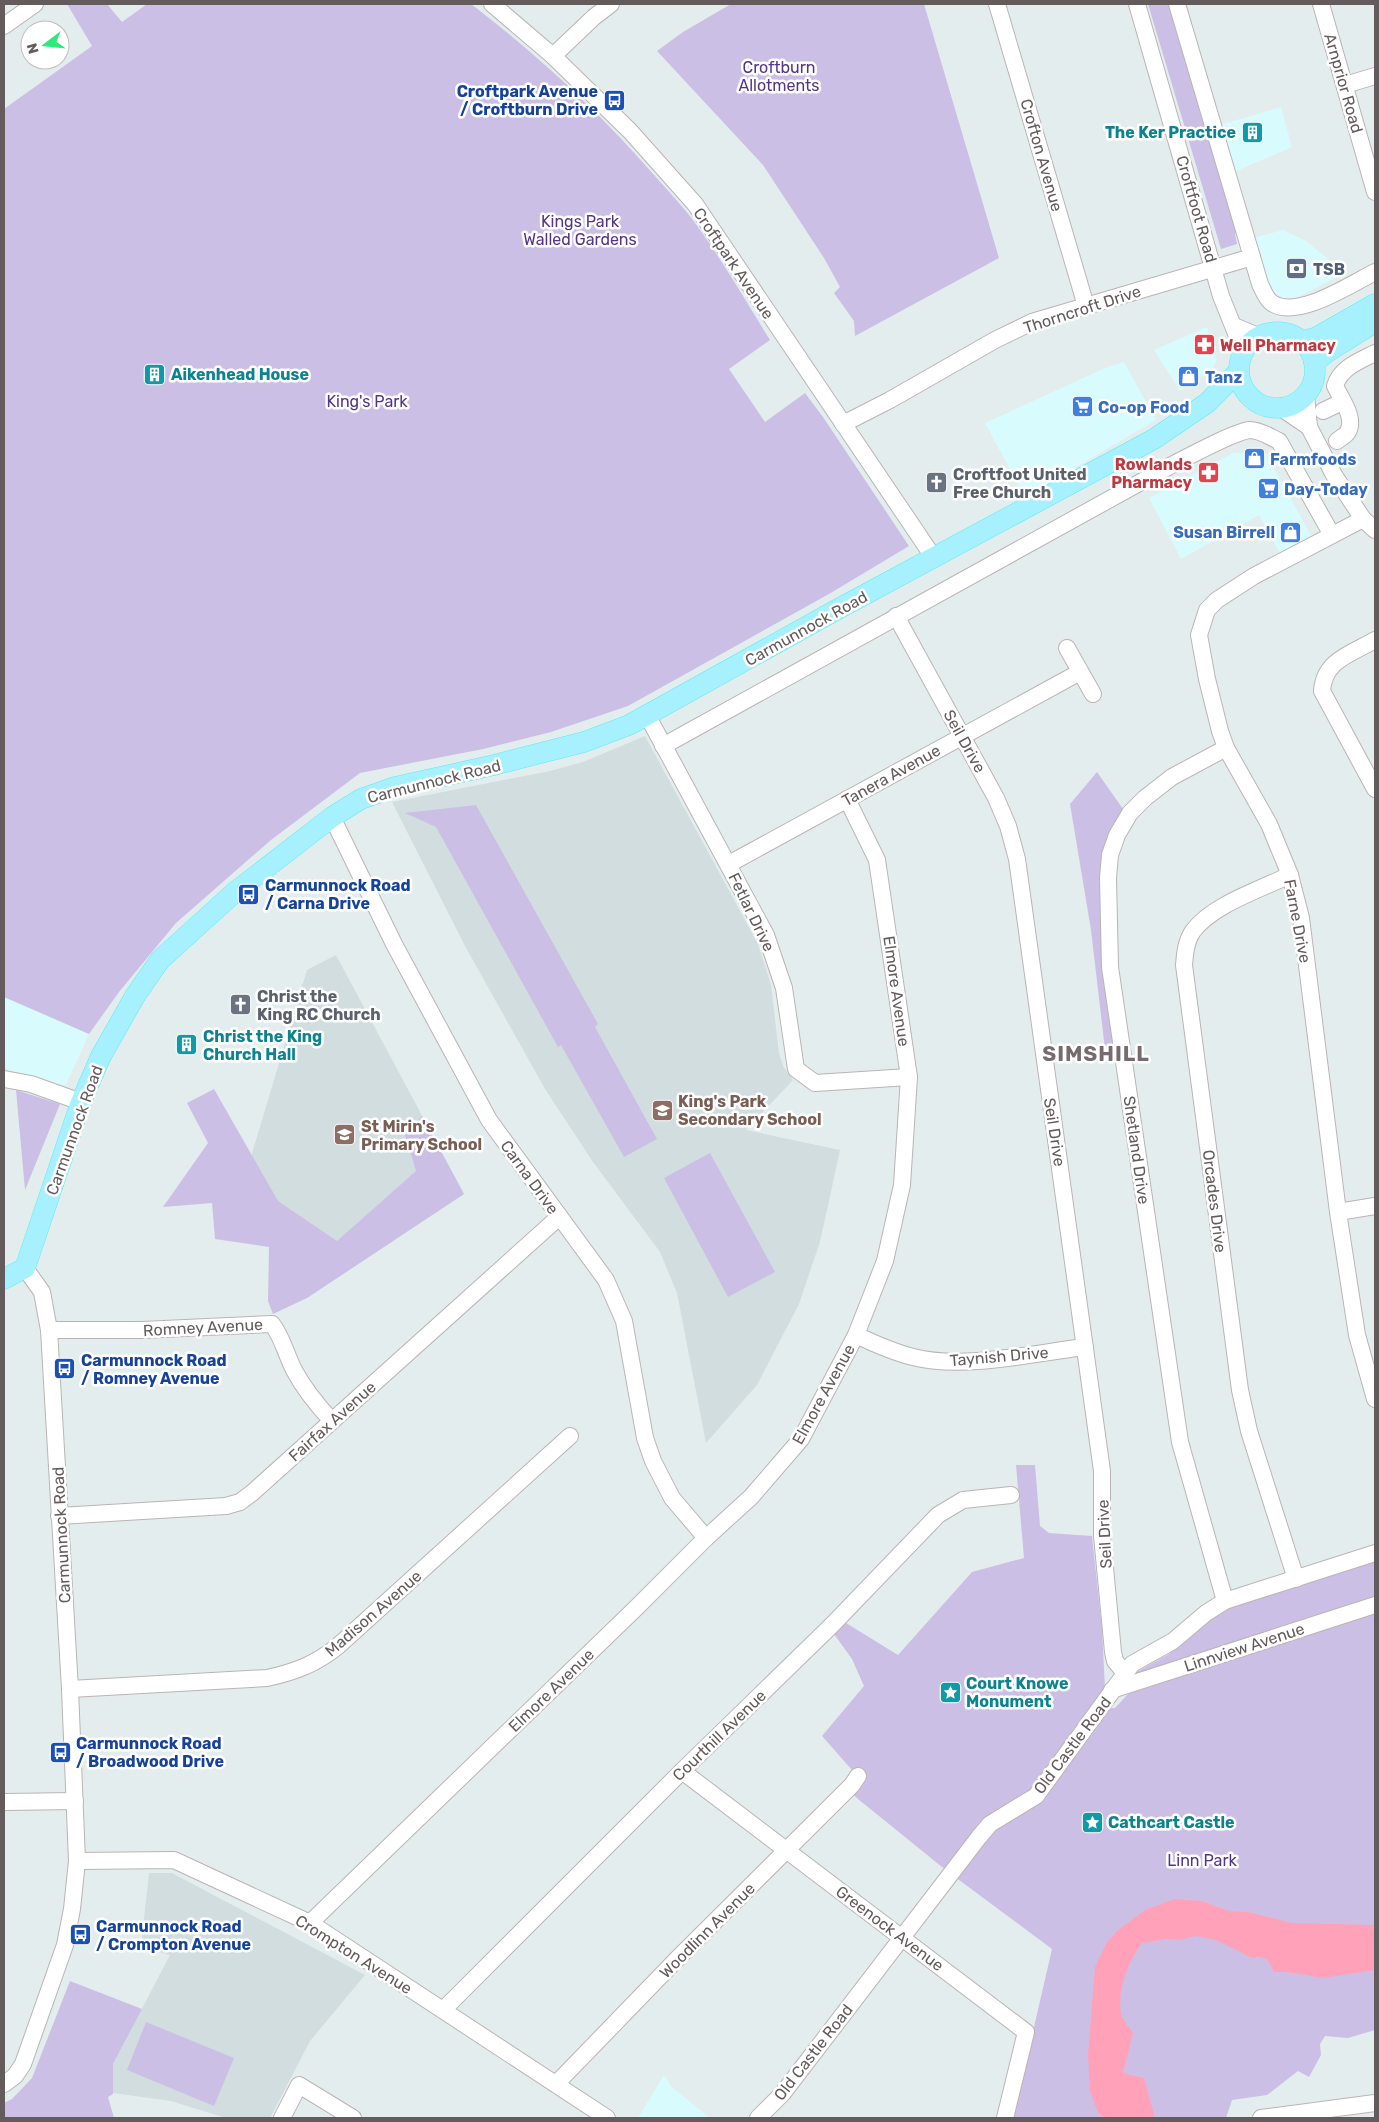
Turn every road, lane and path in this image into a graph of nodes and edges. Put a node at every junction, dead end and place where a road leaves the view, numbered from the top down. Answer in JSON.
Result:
{"nodes":[{"id":1,"x":35,"y":4,"type":"edge"},
{"id":2,"x":492,"y":4,"type":"edge"},
{"id":3,"x":611,"y":4,"type":"edge"},
{"id":4,"x":998,"y":4,"type":"edge"},
{"id":5,"x":1137,"y":4,"type":"edge"},
{"id":6,"x":1176,"y":4,"type":"edge"},
{"id":7,"x":1321,"y":4,"type":"edge"},
{"id":8,"x":4,"y":26,"type":"edge"},
{"id":9,"x":553,"y":56,"type":"junction"},
{"id":10,"x":1375,"y":76,"type":"edge"},
{"id":11,"x":1345,"y":85,"type":"junction"},
{"id":12,"x":1375,"y":192,"type":"edge"},
{"id":13,"x":1252,"y":257,"type":"junction"},
{"id":14,"x":1214,"y":268,"type":"junction"},
{"id":15,"x":1375,"y":272,"type":"edge"},
{"id":16,"x":1375,"y":304,"type":"edge"},
{"id":17,"x":1086,"y":306,"type":"junction"},
{"id":18,"x":1375,"y":322,"type":"edge"},
{"id":19,"x":1234,"y":326,"type":"junction"},
{"id":20,"x":1258,"y":336,"type":"junction"},
{"id":21,"x":1303,"y":341,"type":"junction"},
{"id":22,"x":1243,"y":351,"type":"junction"},
{"id":23,"x":1375,"y":353,"type":"edge"},
{"id":24,"x":1314,"y":363,"type":"junction"},
{"id":25,"x":1239,"y":372,"type":"junction"},
{"id":26,"x":1306,"y":394,"type":"junction"},
{"id":27,"x":1251,"y":398,"type":"junction"},
{"id":28,"x":1342,"y":402,"type":"junction"},
{"id":29,"x":1207,"y":403,"type":"junction"},
{"id":30,"x":1281,"y":408,"type":"junction"},
{"id":31,"x":1323,"y":411,"type":"dead end"},
{"id":32,"x":843,"y":424,"type":"junction"},
{"id":33,"x":1309,"y":427,"type":"junction"},
{"id":34,"x":1337,"y":440,"type":"dead end"},
{"id":35,"x":1369,"y":525,"type":"edge"},
{"id":36,"x":1332,"y":535,"type":"junction"},
{"id":37,"x":934,"y":558,"type":"junction"},
{"id":38,"x":896,"y":616,"type":"junction"},
{"id":39,"x":1375,"y":640,"type":"edge"},
{"id":40,"x":1067,"y":648,"type":"dead end"},
{"id":41,"x":1080,"y":672,"type":"junction"},
{"id":42,"x":1093,"y":694,"type":"dead end"},
{"id":43,"x":647,"y":715,"type":"junction"},
{"id":44,"x":962,"y":736,"type":"junction"},
{"id":45,"x":663,"y":746,"type":"junction"},
{"id":46,"x":1226,"y":748,"type":"junction"},
{"id":47,"x":1375,"y":789,"type":"edge"},
{"id":48,"x":847,"y":799,"type":"junction"},
{"id":49,"x":332,"y":817,"type":"junction"},
{"id":50,"x":729,"y":864,"type":"junction"},
{"id":51,"x":1290,"y":875,"type":"junction"},
{"id":52,"x":909,"y":1078,"type":"junction"},
{"id":53,"x":4,"y":1079,"type":"edge"},
{"id":54,"x":81,"y":1102,"type":"junction"},
{"id":55,"x":1375,"y":1206,"type":"edge"},
{"id":56,"x":1338,"y":1212,"type":"junction"},
{"id":57,"x":559,"y":1217,"type":"junction"},
{"id":58,"x":25,"y":1268,"type":"junction"},
{"id":59,"x":4,"y":1279,"type":"edge"},
{"id":60,"x":48,"y":1330,"type":"junction"},
{"id":61,"x":856,"y":1335,"type":"junction"},
{"id":62,"x":1085,"y":1347,"type":"junction"},
{"id":63,"x":1375,"y":1399,"type":"edge"},
{"id":64,"x":332,"y":1421,"type":"junction"},
{"id":65,"x":570,"y":1436,"type":"dead end"},
{"id":66,"x":1011,"y":1495,"type":"dead end"},
{"id":67,"x":59,"y":1516,"type":"junction"},
{"id":68,"x":706,"y":1538,"type":"junction"},
{"id":69,"x":1375,"y":1553,"type":"edge"},
{"id":70,"x":1296,"y":1579,"type":"junction"},
{"id":71,"x":1225,"y":1601,"type":"junction"},
{"id":72,"x":1375,"y":1605,"type":"edge"},
{"id":73,"x":1124,"y":1672,"type":"junction"},
{"id":74,"x":70,"y":1688,"type":"junction"},
{"id":75,"x":1112,"y":1690,"type":"junction"},
{"id":76,"x":682,"y":1771,"type":"junction"},
{"id":77,"x":858,"y":1776,"type":"dead end"},
{"id":78,"x":4,"y":1802,"type":"edge"},
{"id":79,"x":75,"y":1802,"type":"junction"},
{"id":80,"x":786,"y":1850,"type":"junction"},
{"id":81,"x":76,"y":1861,"type":"junction"},
{"id":82,"x":310,"y":1923,"type":"junction"},
{"id":83,"x":902,"y":1937,"type":"junction"},
{"id":84,"x":443,"y":2010,"type":"junction"},
{"id":85,"x":4,"y":2084,"type":"edge"},
{"id":86,"x":556,"y":2084,"type":"junction"},
{"id":87,"x":1375,"y":2103,"type":"edge"},
{"id":88,"x":282,"y":2118,"type":"edge"},
{"id":89,"x":353,"y":2118,"type":"edge"},
{"id":90,"x":607,"y":2118,"type":"edge"},
{"id":91,"x":758,"y":2118,"type":"edge"},
{"id":92,"x":1005,"y":2118,"type":"edge"},
{"id":93,"x":1262,"y":2118,"type":"edge"}],
"edges":[{"from":1,"to":8,"type":"street"},
{"from":2,"to":9,"type":"street","name":"Croftpark Avenue"},
{"from":3,"to":9,"type":"street"},
{"from":4,"to":17,"type":"street","name":"Crofton Avenue"},
{"from":5,"to":14,"type":"street","name":"Croftfoot Road"},
{"from":6,"to":13,"type":"street"},
{"from":7,"to":11,"type":"street","name":"Arnprior Road"},
{"from":9,"to":32,"type":"street","name":"Croftpark Avenue"},
{"from":10,"to":11,"type":"street"},
{"from":11,"to":12,"type":"street","name":"Arnprior Road"},
{"from":13,"to":14,"type":"street","name":"Thorncroft Drive"},
{"from":13,"to":15,"type":"street"},
{"from":14,"to":17,"type":"street","name":"Thorncroft Drive"},
{"from":14,"to":19,"type":"street","name":"Croftfoot Road"},
{"from":16,"to":21,"type":"main road"},
{"from":17,"to":32,"type":"street","name":"Thorncroft Drive"},
{"from":18,"to":24,"type":"main road"},
{"from":19,"to":20,"type":"street"},
{"from":19,"to":22,"type":"street","name":"Croftfoot Road"},
{"from":20,"to":21,"type":"main road"},
{"from":20,"to":22,"type":"main road"},
{"from":21,"to":24,"type":"main road"},
{"from":22,"to":25,"type":"main road"},
{"from":23,"to":28,"type":"street"},
{"from":24,"to":26,"type":"main road"},
{"from":25,"to":27,"type":"main road"},
{"from":25,"to":29,"type":"main road"},
{"from":26,"to":30,"type":"main road"},
{"from":26,"to":33,"type":"street"},
{"from":27,"to":29,"type":"main road"},
{"from":27,"to":30,"type":"main road"},
{"from":28,"to":31,"type":"street"},
{"from":28,"to":34,"type":"street"},
{"from":29,"to":37,"type":"main road","name":"Carmunnock Road"},
{"from":30,"to":33,"type":"street"},
{"from":32,"to":37,"type":"street","name":"Croftpark Avenue"},
{"from":33,"to":35,"type":"street"},
{"from":35,"to":36,"type":"street","name":"Farne Drive"},
{"from":36,"to":38,"type":"street","name":"Carmunnock Road"},
{"from":36,"to":46,"type":"street","name":"Farne Drive"},
{"from":37,"to":43,"type":"main road","name":"Carmunnock Road"},
{"from":38,"to":44,"type":"street","name":"Seil Drive"},
{"from":38,"to":45,"type":"street","name":"Carmunnock Road"},
{"from":39,"to":47,"type":"street"},
{"from":40,"to":41,"type":"street"},
{"from":41,"to":42,"type":"street"},
{"from":41,"to":44,"type":"street","name":"Tanera Avenue"},
{"from":43,"to":45,"type":"street","name":"Fetlar Drive"},
{"from":43,"to":49,"type":"main road","name":"Carmunnock Road"},
{"from":44,"to":48,"type":"street","name":"Tanera Avenue"},
{"from":44,"to":62,"type":"street","name":"Seil Drive"},
{"from":45,"to":50,"type":"street","name":"Fetlar Drive"},
{"from":46,"to":51,"type":"street","name":"Farne Drive"},
{"from":46,"to":71,"type":"street","name":"Shetland Drive"},
{"from":48,"to":50,"type":"street","name":"Tanera Avenue"},
{"from":48,"to":52,"type":"street","name":"Elmore Avenue"},
{"from":49,"to":54,"type":"main road","name":"Carmunnock Road"},
{"from":49,"to":57,"type":"street","name":"Carna Drive"},
{"from":50,"to":52,"type":"street","name":"Fetlar Drive"},
{"from":51,"to":56,"type":"street","name":"Farne Drive"},
{"from":51,"to":70,"type":"street","name":"Orcades Drive"},
{"from":52,"to":61,"type":"street","name":"Elmore Avenue"},
{"from":53,"to":54,"type":"street"},
{"from":54,"to":58,"type":"main road","name":"Carmunnock Road"},
{"from":55,"to":56,"type":"street"},
{"from":56,"to":63,"type":"street","name":"Farne Drive"},
{"from":57,"to":64,"type":"street","name":"Fairfax Avenue"},
{"from":57,"to":68,"type":"street","name":"Carna Drive"},
{"from":58,"to":59,"type":"main road"},
{"from":58,"to":60,"type":"street","name":"Carmunnock Road"},
{"from":60,"to":64,"type":"street","name":"Romney Avenue"},
{"from":60,"to":67,"type":"street","name":"Carmunnock Road"},
{"from":61,"to":62,"type":"street","name":"Taynish Drive"},
{"from":61,"to":68,"type":"street","name":"Elmore Avenue"},
{"from":62,"to":73,"type":"street","name":"Seil Drive"},
{"from":64,"to":67,"type":"street","name":"Fairfax Avenue"},
{"from":65,"to":74,"type":"street","name":"Madison Avenue"},
{"from":66,"to":76,"type":"street","name":"Courthill Avenue"},
{"from":67,"to":74,"type":"street","name":"Carmunnock Road"},
{"from":68,"to":82,"type":"street","name":"Elmore Avenue"},
{"from":69,"to":70,"type":"street","name":"Old Castle Road"},
{"from":70,"to":71,"type":"street","name":"Old Castle Road"},
{"from":71,"to":73,"type":"street","name":"Old Castle Road"},
{"from":72,"to":75,"type":"street","name":"Linnview Avenue"},
{"from":73,"to":75,"type":"street","name":"Old Castle Road"},
{"from":74,"to":79,"type":"street","name":"Carmunnock Road"},
{"from":75,"to":83,"type":"street","name":"Old Castle Road"},
{"from":76,"to":80,"type":"street","name":"Greenock Avenue"},
{"from":76,"to":84,"type":"street","name":"Courthill Avenue"},
{"from":77,"to":80,"type":"street","name":"Woodlinn Avenue"},
{"from":78,"to":79,"type":"street"},
{"from":79,"to":81,"type":"street","name":"Carmunnock Road"},
{"from":80,"to":83,"type":"street","name":"Greenock Avenue"},
{"from":80,"to":86,"type":"street","name":"Woodlinn Avenue"},
{"from":81,"to":82,"type":"street","name":"Crompton Avenue"},
{"from":81,"to":85,"type":"street","name":"Carmunnock Road"},
{"from":82,"to":84,"type":"street","name":"Crompton Avenue"},
{"from":83,"to":91,"type":"street","name":"Old Castle Road"},
{"from":83,"to":92,"type":"street","name":"Greenock Avenue"},
{"from":84,"to":86,"type":"street","name":"Crompton Avenue"},
{"from":86,"to":90,"type":"street","name":"Crompton Avenue"},
{"from":87,"to":93,"type":"street"},
{"from":88,"to":89,"type":"street"}]}
